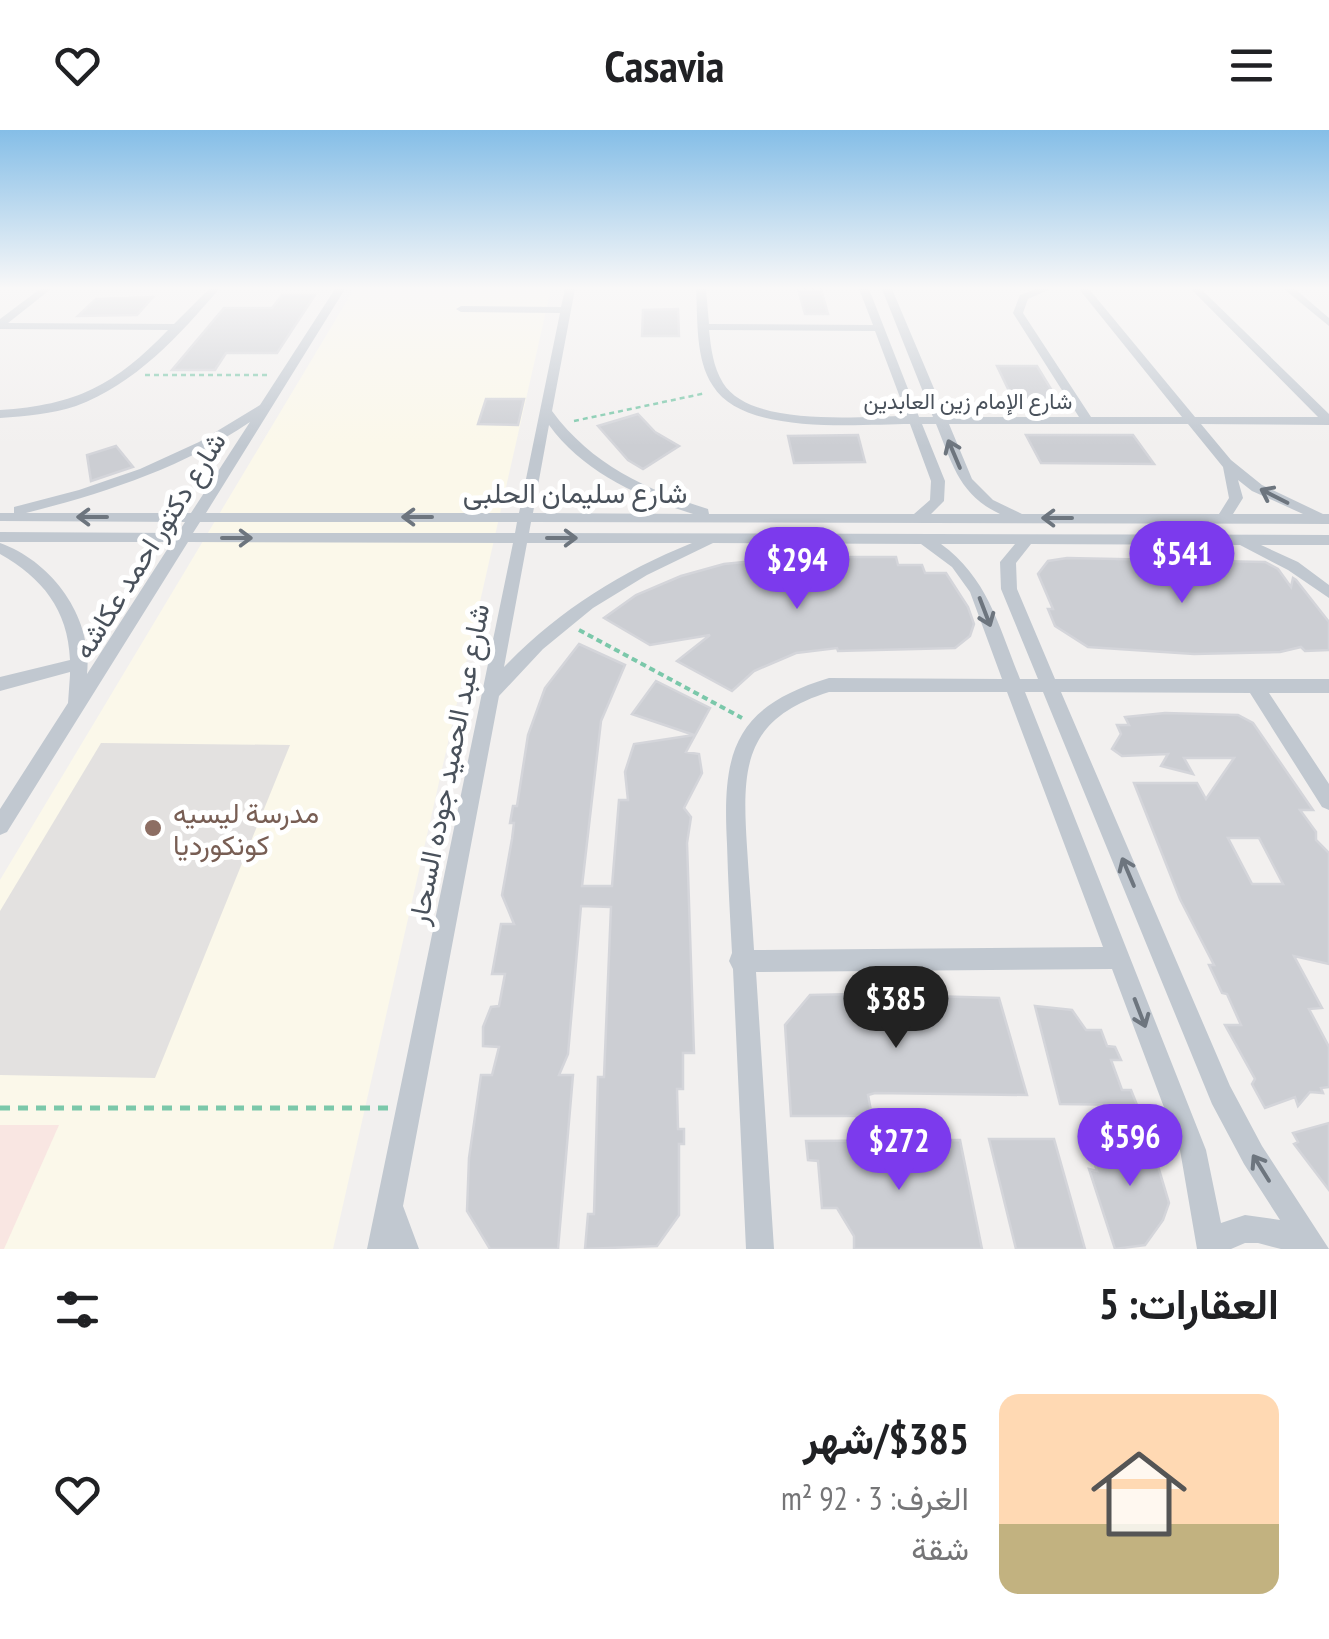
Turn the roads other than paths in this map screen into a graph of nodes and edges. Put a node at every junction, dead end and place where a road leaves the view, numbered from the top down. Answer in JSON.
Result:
{"nodes":[{"id":1,"x":162,"y":341,"type":"edge"},
{"id":2,"x":307,"y":341,"type":"edge"},
{"id":3,"x":561,"y":341,"type":"edge"},
{"id":4,"x":705,"y":341,"type":"edge"},
{"id":5,"x":885,"y":341,"type":"edge"},
{"id":6,"x":908,"y":341,"type":"edge"},
{"id":7,"x":1036,"y":341,"type":"edge"},
{"id":8,"x":1127,"y":341,"type":"edge"},
{"id":9,"x":1249,"y":341,"type":"edge"},
{"id":10,"x":269,"y":403,"type":"junction"},
{"id":11,"x":0,"y":414,"type":"edge"},
{"id":12,"x":550,"y":418,"type":"junction"},
{"id":13,"x":915,"y":421,"type":"junction"},
{"id":14,"x":940,"y":421,"type":"junction"},
{"id":15,"x":1088,"y":421,"type":"junction"},
{"id":16,"x":1192,"y":421,"type":"junction"},
{"id":17,"x":1329,"y":421,"type":"edge"},
{"id":18,"x":1226,"y":463,"type":"junction"},
{"id":19,"x":0,"y":516,"type":"edge"},
{"id":20,"x":196,"y":516,"type":"junction"},
{"id":21,"x":524,"y":517,"type":"junction"},
{"id":22,"x":723,"y":517,"type":"junction"},
{"id":23,"x":806,"y":518,"type":"junction"},
{"id":24,"x":1117,"y":519,"type":"junction"},
{"id":25,"x":1223,"y":519,"type":"junction"},
{"id":26,"x":1328,"y":520,"type":"edge"},
{"id":27,"x":921,"y":528,"type":"junction"},
{"id":28,"x":1024,"y":529,"type":"junction"},
{"id":29,"x":0,"y":537,"type":"edge"},
{"id":30,"x":181,"y":538,"type":"junction"},
{"id":31,"x":520,"y":538,"type":"junction"},
{"id":32,"x":718,"y":539,"type":"junction"},
{"id":33,"x":810,"y":539,"type":"junction"},
{"id":34,"x":1129,"y":540,"type":"junction"},
{"id":35,"x":1238,"y":540,"type":"junction"},
{"id":36,"x":1329,"y":540,"type":"edge"},
{"id":37,"x":0,"y":548,"type":"edge"},
{"id":38,"x":1329,"y":593,"type":"edge"},
{"id":39,"x":81,"y":663,"type":"junction"},
{"id":40,"x":0,"y":684,"type":"edge"},
{"id":41,"x":1013,"y":686,"type":"junction"},
{"id":42,"x":1050,"y":686,"type":"junction"},
{"id":43,"x":1255,"y":686,"type":"junction"},
{"id":44,"x":1329,"y":686,"type":"edge"},
{"id":45,"x":488,"y":695,"type":"junction"},
{"id":46,"x":77,"y":707,"type":"junction"},
{"id":47,"x":1329,"y":801,"type":"edge"},
{"id":48,"x":0,"y":826,"type":"edge"},
{"id":49,"x":1118,"y":958,"type":"junction"},
{"id":50,"x":740,"y":961,"type":"junction"},
{"id":51,"x":390,"y":1206,"type":"junction"},
{"id":52,"x":1211,"y":1248,"type":"edge"},
{"id":53,"x":381,"y":1249,"type":"edge"},
{"id":54,"x":405,"y":1249,"type":"edge"},
{"id":55,"x":760,"y":1249,"type":"edge"},
{"id":56,"x":1308,"y":1249,"type":"edge"},
{"id":57,"x":1316,"y":1249,"type":"edge"}],
"edges":[{"from":1,"to":11,"type":"street"},
{"from":2,"to":10,"type":"street","name":"شارع دكتور احمد عكاشه"},
{"from":3,"to":12,"type":"street","name":"شارع عبد الحميد جوده السحار"},
{"from":4,"to":13,"type":"street","name":"شارع الإمام زين العابدين"},
{"from":5,"to":13,"type":"street"},
{"from":6,"to":14,"type":"street"},
{"from":7,"to":15,"type":"street"},
{"from":8,"to":16,"type":"street"},
{"from":9,"to":17,"type":"street"},
{"from":10,"to":19,"type":"street"},
{"from":10,"to":20,"type":"street","name":"شارع دكتور احمد عكاشه"},
{"from":12,"to":21,"type":"street","name":"شارع عبد الحميد جوده السحار"},
{"from":12,"to":22,"type":"street"},
{"from":13,"to":14,"type":"street","name":"شارع الإمام زين العابدين"},
{"from":13,"to":27,"type":"street"},
{"from":14,"to":15,"type":"street","name":"شارع الإمام زين العابدين"},
{"from":28,"to":14,"type":"street","one_way":true},
{"from":15,"to":16,"type":"street","name":"شارع الإمام زين العابدين"},
{"from":16,"to":17,"type":"street","name":"شارع الإمام زين العابدين"},
{"from":16,"to":18,"type":"street"},
{"from":18,"to":25,"type":"street"},
{"from":26,"to":18,"type":"street","one_way":true},
{"from":20,"to":19,"type":"street","name":"شارع سليمان الحلبى","one_way":true},
{"from":21,"to":20,"type":"street","name":"شارع سليمان الحلبى","one_way":true},
{"from":20,"to":30,"type":"street","name":"شارع دكتور احمد عكاشه"},
{"from":21,"to":22,"type":"street","name":"شارع سليمان الحلبى"},
{"from":21,"to":31,"type":"street","name":"شارع عبد الحميد جوده السحار"},
{"from":22,"to":23,"type":"street","name":"شارع سليمان الحلبى"},
{"from":23,"to":27,"type":"street","name":"شارع سليمان الحلبى"},
{"from":23,"to":33,"type":"street"},
{"from":24,"to":25,"type":"street","name":"شارع سليمان الحلبى"},
{"from":24,"to":28,"type":"street","name":"شارع سليمان الحلبى","one_way":true},
{"from":24,"to":34,"type":"street"},
{"from":25,"to":26,"type":"street","name":"شارع سليمان الحلبى"},
{"from":27,"to":28,"type":"street","name":"شارع سليمان الحلبى"},
{"from":27,"to":33,"type":"street","name":"شارع سليمان الحلبى"},
{"from":27,"to":41,"type":"street","one_way":true},
{"from":28,"to":34,"type":"street","name":"شارع سليمان الحلبى"},
{"from":28,"to":42,"type":"street"},
{"from":29,"to":30,"type":"street","name":"شارع سليمان الحلبى"},
{"from":30,"to":31,"type":"street","name":"شارع سليمان الحلبى","one_way":true},
{"from":30,"to":46,"type":"street","name":"شارع دكتور احمد عكاشه"},
{"from":31,"to":32,"type":"street","name":"شارع سليمان الحلبى","one_way":true},
{"from":31,"to":45,"type":"street","name":"شارع عبد الحميد جوده السحار"},
{"from":32,"to":33,"type":"street","name":"شارع سليمان الحلبى"},
{"from":32,"to":45,"type":"street"},
{"from":34,"to":35,"type":"street","name":"شارع سليمان الحلبى"},
{"from":35,"to":36,"type":"street","name":"شارع سليمان الحلبى"},
{"from":35,"to":38,"type":"street"},
{"from":37,"to":39,"type":"street"},
{"from":39,"to":40,"type":"street"},
{"from":39,"to":46,"type":"street"},
{"from":41,"to":42,"type":"street"},
{"from":41,"to":49,"type":"street"},
{"from":41,"to":50,"type":"street"},
{"from":42,"to":43,"type":"street"},
{"from":57,"to":42,"type":"street","one_way":true},
{"from":43,"to":44,"type":"street"},
{"from":43,"to":47,"type":"street"},
{"from":45,"to":51,"type":"street","name":"شارع عبد الحميد جوده السحار"},
{"from":46,"to":48,"type":"street","name":"شارع دكتور احمد عكاشه"},
{"from":49,"to":50,"type":"street"},
{"from":49,"to":52,"type":"street","one_way":true},
{"from":50,"to":55,"type":"street"},
{"from":51,"to":53,"type":"street","name":"شارع عبد الحميد جوده السحار"},
{"from":51,"to":54,"type":"street"},
{"from":52,"to":56,"type":"street"}]}
